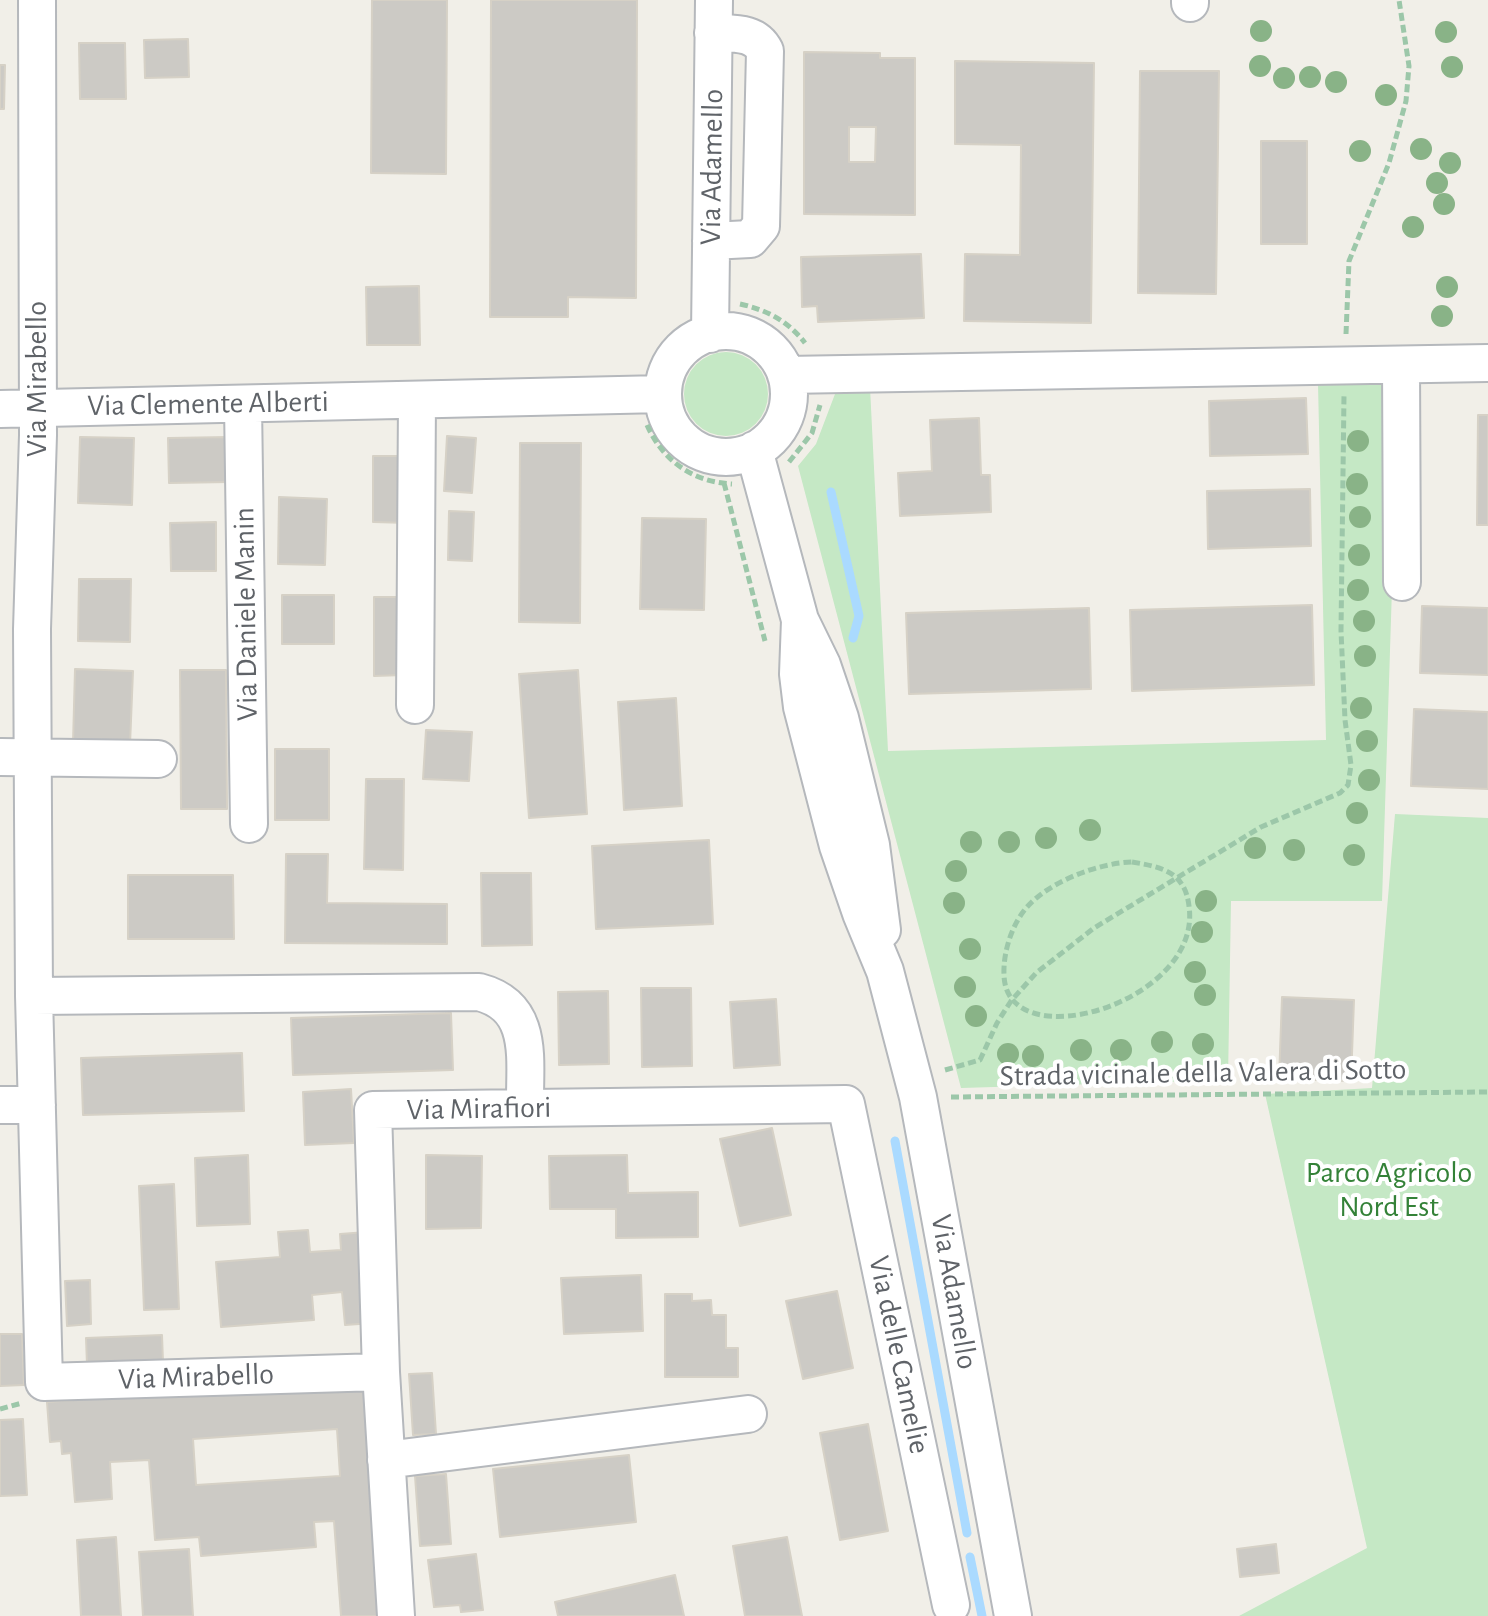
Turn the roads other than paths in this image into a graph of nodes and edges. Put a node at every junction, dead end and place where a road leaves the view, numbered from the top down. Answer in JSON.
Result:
{"nodes":[{"id":1,"x":37,"y":0,"type":"edge"},
{"id":2,"x":714,"y":16,"type":"edge"},
{"id":3,"x":711,"y":241,"type":"junction"},
{"id":4,"x":710,"y":334,"type":"junction"},
{"id":5,"x":1488,"y":363,"type":"edge"},
{"id":6,"x":1401,"y":365,"type":"junction"},
{"id":7,"x":802,"y":375,"type":"junction"},
{"id":8,"x":417,"y":400,"type":"junction"},
{"id":9,"x":243,"y":404,"type":"junction"},
{"id":10,"x":654,"y":405,"type":"junction"},
{"id":11,"x":38,"y":407,"type":"junction"},
{"id":12,"x":0,"y":409,"type":"edge"},
{"id":13,"x":758,"y":464,"type":"junction"},
{"id":14,"x":1402,"y":582,"type":"dead end"},
{"id":15,"x":415,"y":705,"type":"dead end"},
{"id":16,"x":16,"y":757,"type":"edge"},
{"id":17,"x":158,"y":759,"type":"dead end"},
{"id":18,"x":249,"y":824,"type":"dead end"},
{"id":19,"x":34,"y":996,"type":"junction"},
{"id":20,"x":846,"y":1104,"type":"joint"},
{"id":21,"x":0,"y":1105,"type":"edge"},
{"id":22,"x":37,"y":1105,"type":"junction"},
{"id":23,"x":525,"y":1108,"type":"junction"},
{"id":24,"x":381,"y":1372,"type":"junction"},
{"id":25,"x":748,"y":1414,"type":"dead end"},
{"id":26,"x":386,"y":1460,"type":"junction"},
{"id":27,"x":951,"y":1605,"type":"dead end"},
{"id":28,"x":396,"y":1616,"type":"edge"},
{"id":29,"x":1013,"y":1616,"type":"edge"}],
"edges":[{"from":1,"to":11,"type":"street","name":"Via Mirabello"},
{"from":2,"to":3,"type":"street","name":"Via Adamello"},
{"from":2,"to":3,"type":"street"},
{"from":3,"to":4,"type":"street","name":"Via Adamello"},
{"from":4,"to":7,"type":"street"},
{"from":4,"to":10,"type":"street"},
{"from":5,"to":6,"type":"street"},
{"from":6,"to":7,"type":"street"},
{"from":6,"to":14,"type":"street"},
{"from":7,"to":13,"type":"street"},
{"from":8,"to":9,"type":"street","name":"Via Clemente Alberti"},
{"from":8,"to":10,"type":"street","name":"Via Clemente Alberti"},
{"from":8,"to":15,"type":"street"},
{"from":9,"to":11,"type":"street","name":"Via Clemente Alberti"},
{"from":9,"to":18,"type":"street","name":"Via Daniele Manin"},
{"from":10,"to":13,"type":"street"},
{"from":11,"to":12,"type":"street","name":"Via Clemente Alberti"},
{"from":11,"to":16,"type":"street","name":"Via Mirabello"},
{"from":13,"to":29,"type":"street","name":"Via Adamello"},
{"from":16,"to":17,"type":"street"},
{"from":16,"to":19,"type":"street","name":"Via Mirabello"},
{"from":19,"to":22,"type":"street","name":"Via Mirabello"},
{"from":19,"to":23,"type":"street"},
{"from":20,"to":23,"type":"street","name":"Via Mirafiori"},
{"from":20,"to":27,"type":"street","name":"Via delle Camelie"},
{"from":21,"to":22,"type":"street"},
{"from":22,"to":24,"type":"street","name":"Via Mirabello"},
{"from":23,"to":24,"type":"street","name":"Via Mirafiori"},
{"from":24,"to":26,"type":"street"},
{"from":25,"to":26,"type":"street"},
{"from":26,"to":28,"type":"street"}]}
